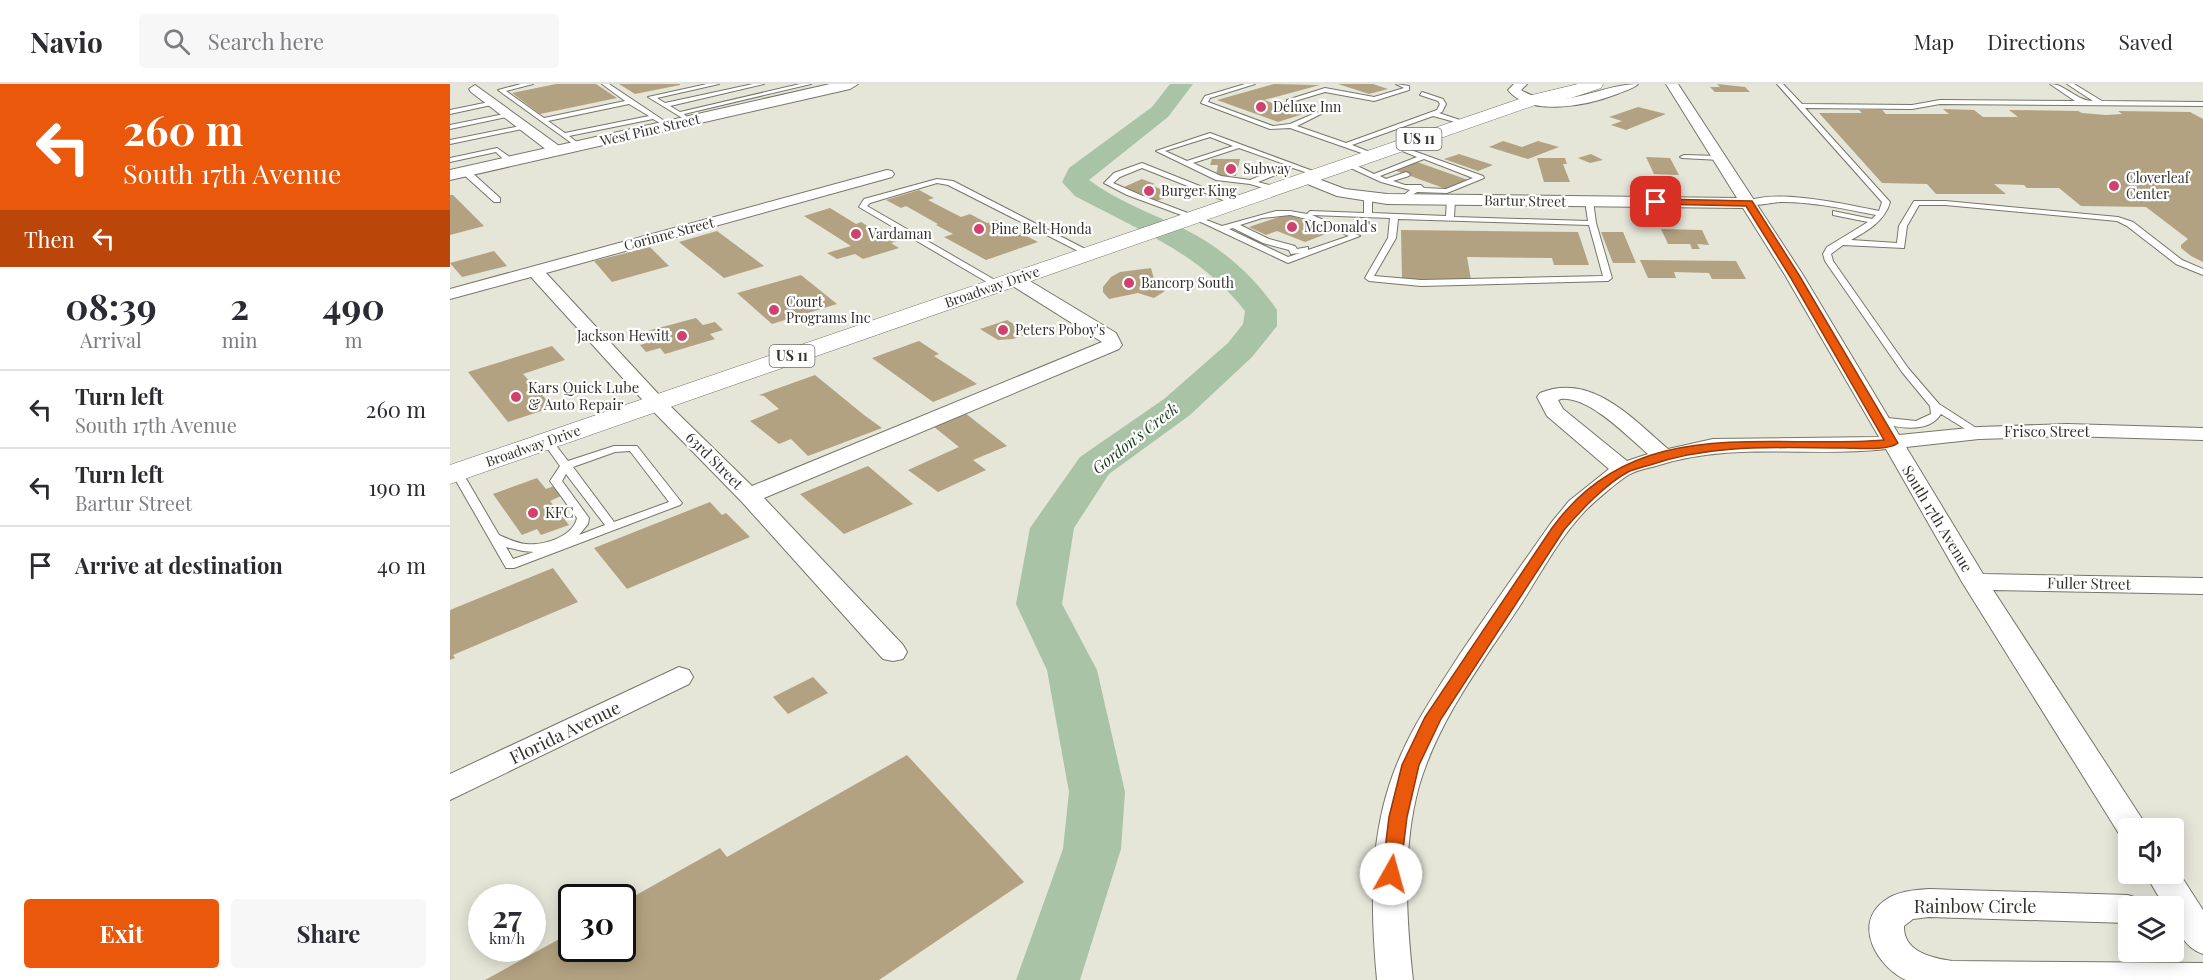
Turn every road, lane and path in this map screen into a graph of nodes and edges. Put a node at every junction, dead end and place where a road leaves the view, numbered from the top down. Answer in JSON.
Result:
{"nodes":[{"id":1,"x":530,"y":84,"type":"edge"},
{"id":2,"x":605,"y":84,"type":"edge"},
{"id":3,"x":716,"y":84,"type":"edge"},
{"id":4,"x":761,"y":84,"type":"edge"},
{"id":5,"x":808,"y":84,"type":"edge"},
{"id":6,"x":846,"y":84,"type":"edge"},
{"id":7,"x":1252,"y":84,"type":"edge"},
{"id":8,"x":1399,"y":84,"type":"edge"},
{"id":9,"x":1521,"y":84,"type":"edge"},
{"id":10,"x":1567,"y":84,"type":"edge"},
{"id":11,"x":1595,"y":84,"type":"edge"},
{"id":12,"x":1632,"y":84,"type":"edge"},
{"id":13,"x":1672,"y":84,"type":"edge"},
{"id":14,"x":1780,"y":84,"type":"edge"},
{"id":15,"x":2053,"y":84,"type":"edge"},
{"id":16,"x":2070,"y":84,"type":"edge"},
{"id":17,"x":475,"y":89,"type":"dead end"},
{"id":18,"x":1422,"y":94,"type":"dead end"},
{"id":19,"x":1534,"y":100,"type":"junction"},
{"id":20,"x":630,"y":102,"type":"junction"},
{"id":21,"x":494,"y":103,"type":"junction"},
{"id":22,"x":2082,"y":103,"type":"junction"},
{"id":23,"x":2102,"y":103,"type":"junction"},
{"id":24,"x":2203,"y":104,"type":"edge"},
{"id":25,"x":664,"y":105,"type":"junction"},
{"id":26,"x":1799,"y":106,"type":"junction"},
{"id":27,"x":450,"y":112,"type":"edge"},
{"id":28,"x":1434,"y":114,"type":"junction"},
{"id":29,"x":509,"y":115,"type":"junction"},
{"id":30,"x":543,"y":120,"type":"junction"},
{"id":31,"x":673,"y":120,"type":"junction"},
{"id":32,"x":1466,"y":123,"type":"junction"},
{"id":33,"x":1291,"y":126,"type":"junction"},
{"id":34,"x":450,"y":127,"type":"edge"},
{"id":35,"x":525,"y":127,"type":"junction"},
{"id":36,"x":564,"y":135,"type":"junction"},
{"id":37,"x":450,"y":142,"type":"edge"},
{"id":38,"x":579,"y":146,"type":"junction"},
{"id":39,"x":1238,"y":146,"type":"junction"},
{"id":40,"x":1396,"y":147,"type":"junction"},
{"id":41,"x":557,"y":151,"type":"junction"},
{"id":42,"x":1346,"y":155,"type":"junction"},
{"id":43,"x":1424,"y":157,"type":"junction"},
{"id":44,"x":1684,"y":157,"type":"dead end"},
{"id":45,"x":1720,"y":158,"type":"junction"},
{"id":46,"x":450,"y":160,"type":"edge"},
{"id":47,"x":512,"y":162,"type":"junction"},
{"id":48,"x":1437,"y":162,"type":"junction"},
{"id":49,"x":1187,"y":164,"type":"junction"},
{"id":50,"x":1427,"y":166,"type":"dead end"},
{"id":51,"x":1450,"y":167,"type":"junction"},
{"id":52,"x":1440,"y":170,"type":"dead end"},
{"id":53,"x":1464,"y":172,"type":"junction"},
{"id":54,"x":1305,"y":173,"type":"junction"},
{"id":55,"x":458,"y":174,"type":"edge"},
{"id":56,"x":887,"y":174,"type":"dead end"},
{"id":57,"x":1406,"y":174,"type":"dead end"},
{"id":58,"x":1454,"y":175,"type":"dead end"},
{"id":59,"x":1375,"y":176,"type":"junction"},
{"id":60,"x":1418,"y":178,"type":"dead end"},
{"id":61,"x":1387,"y":181,"type":"junction"},
{"id":62,"x":1251,"y":182,"type":"junction"},
{"id":63,"x":1432,"y":184,"type":"dead end"},
{"id":64,"x":1274,"y":189,"type":"junction"},
{"id":65,"x":1406,"y":192,"type":"junction"},
{"id":66,"x":1368,"y":198,"type":"junction"},
{"id":67,"x":497,"y":200,"type":"dead end"},
{"id":68,"x":1451,"y":200,"type":"junction"},
{"id":69,"x":1516,"y":201,"type":"junction"},
{"id":70,"x":1589,"y":201,"type":"junction"},
{"id":71,"x":1236,"y":202,"type":"junction"},
{"id":72,"x":1749,"y":203,"type":"junction"},
{"id":73,"x":1297,"y":213,"type":"junction"},
{"id":74,"x":1368,"y":215,"type":"junction"},
{"id":75,"x":1394,"y":216,"type":"junction"},
{"id":76,"x":1877,"y":218,"type":"junction"},
{"id":77,"x":1186,"y":219,"type":"junction"},
{"id":78,"x":1450,"y":219,"type":"junction"},
{"id":79,"x":1524,"y":222,"type":"junction"},
{"id":80,"x":1592,"y":223,"type":"junction"},
{"id":81,"x":1233,"y":225,"type":"junction"},
{"id":82,"x":1221,"y":229,"type":"junction"},
{"id":83,"x":1840,"y":242,"type":"junction"},
{"id":84,"x":1089,"y":253,"type":"junction"},
{"id":85,"x":535,"y":271,"type":"junction"},
{"id":86,"x":2203,"y":272,"type":"edge"},
{"id":87,"x":1005,"y":282,"type":"junction"},
{"id":88,"x":450,"y":294,"type":"edge"},
{"id":89,"x":656,"y":403,"type":"junction"},
{"id":90,"x":1935,"y":406,"type":"junction"},
{"id":91,"x":1885,"y":431,"type":"junction"},
{"id":92,"x":1979,"y":432,"type":"junction"},
{"id":93,"x":2203,"y":434,"type":"edge"},
{"id":94,"x":547,"y":441,"type":"junction"},
{"id":95,"x":1664,"y":456,"type":"junction"},
{"id":96,"x":566,"y":466,"type":"junction"},
{"id":97,"x":1623,"y":469,"type":"junction"},
{"id":98,"x":453,"y":474,"type":"edge"},
{"id":99,"x":749,"y":496,"type":"junction"},
{"id":100,"x":612,"y":527,"type":"junction"},
{"id":101,"x":495,"y":538,"type":"junction"},
{"id":102,"x":1975,"y":582,"type":"junction"},
{"id":103,"x":2203,"y":586,"type":"edge"},
{"id":104,"x":893,"y":652,"type":"dead end"},
{"id":105,"x":679,"y":677,"type":"dead end"},
{"id":106,"x":450,"y":788,"type":"edge"},
{"id":107,"x":2126,"y":818,"type":"edge"},
{"id":108,"x":2169,"y":884,"type":"edge"},
{"id":109,"x":2118,"y":909,"type":"edge"},
{"id":110,"x":2187,"y":911,"type":"edge"},
{"id":111,"x":2203,"y":939,"type":"edge"},
{"id":112,"x":2203,"y":979,"type":"edge"},
{"id":113,"x":1395,"y":980,"type":"edge"}],
"edges":[{"from":1,"to":30,"type":"lane"},
{"from":2,"to":20,"type":"lane"},
{"from":3,"to":25,"type":"lane"},
{"from":4,"to":25,"type":"lane"},
{"from":5,"to":31,"type":"lane"},
{"from":6,"to":31,"type":"street","name":"West Pine Street"},
{"from":7,"to":33,"type":"lane"},
{"from":8,"to":33,"type":"lane"},
{"from":9,"to":19,"type":"street"},
{"from":10,"to":19,"type":"main road","name":"Broadway Drive","number":"US 11"},
{"from":11,"to":19,"type":"main road","name":"Broadway Drive","number":"US 11"},
{"from":12,"to":19,"type":"street"},
{"from":13,"to":45,"type":"street","name":"South 17th Avenue"},
{"from":14,"to":26,"type":"lane"},
{"from":15,"to":22,"type":"lane"},
{"from":16,"to":23,"type":"lane"},
{"from":17,"to":21,"type":"street"},
{"from":18,"to":28,"type":"lane"},
{"from":19,"to":32,"type":"main road","name":"Broadway Drive","number":"US 11"},
{"from":20,"to":30,"type":"lane"},
{"from":20,"to":31,"type":"lane"},
{"from":21,"to":27,"type":"lane"},
{"from":21,"to":29,"type":"street"},
{"from":22,"to":23,"type":"lane"},
{"from":22,"to":26,"type":"lane"},
{"from":23,"to":24,"type":"lane"},
{"from":25,"to":31,"type":"lane"},
{"from":26,"to":76,"type":"lane"},
{"from":28,"to":32,"type":"lane"},
{"from":28,"to":42,"type":"lane"},
{"from":29,"to":34,"type":"lane"},
{"from":29,"to":35,"type":"street"},
{"from":30,"to":36,"type":"lane"},
{"from":31,"to":36,"type":"lane"},
{"from":31,"to":38,"type":"street","name":"West Pine Street"},
{"from":32,"to":40,"type":"main road","name":"Broadway Drive","number":"US 11"},
{"from":33,"to":42,"type":"lane"},
{"from":35,"to":37,"type":"lane"},
{"from":35,"to":41,"type":"street"},
{"from":36,"to":38,"type":"lane"},
{"from":38,"to":41,"type":"street","name":"West Pine Street"},
{"from":39,"to":49,"type":"lane"},
{"from":39,"to":49,"type":"lane"},
{"from":39,"to":54,"type":"lane"},
{"from":40,"to":42,"type":"main road","name":"Broadway Drive","number":"US 11"},
{"from":40,"to":43,"type":"lane"},
{"from":41,"to":47,"type":"street","name":"West Pine Street"},
{"from":42,"to":54,"type":"main road","name":"Broadway Drive","number":"US 11"},
{"from":42,"to":59,"type":"lane"},
{"from":43,"to":48,"type":"lane"},
{"from":43,"to":59,"type":"lane"},
{"from":44,"to":45,"type":"lane"},
{"from":45,"to":72,"type":"street","name":"South 17th Avenue"},
{"from":46,"to":47,"type":"lane"},
{"from":47,"to":55,"type":"street","name":"West Pine Street"},
{"from":48,"to":50,"type":"lane"},
{"from":48,"to":51,"type":"lane"},
{"from":49,"to":62,"type":"lane"},
{"from":51,"to":52,"type":"lane"},
{"from":51,"to":53,"type":"lane"},
{"from":53,"to":58,"type":"lane"},
{"from":53,"to":65,"type":"lane"},
{"from":54,"to":62,"type":"lane"},
{"from":54,"to":64,"type":"main road","name":"Broadway Drive","number":"US 11"},
{"from":54,"to":66,"type":"street","name":"Bartur Street"},
{"from":55,"to":67,"type":"lane"},
{"from":56,"to":85,"type":"street","name":"Corinne Street"},
{"from":57,"to":61,"type":"lane"},
{"from":59,"to":61,"type":"lane"},
{"from":60,"to":65,"type":"lane"},
{"from":61,"to":65,"type":"lane"},
{"from":62,"to":64,"type":"lane"},
{"from":63,"to":65,"type":"lane"},
{"from":64,"to":71,"type":"main road","name":"Broadway Drive","number":"US 11"},
{"from":65,"to":66,"type":"street","name":"Bartur Street"},
{"from":65,"to":68,"type":"street","name":"Bartur Street"},
{"from":66,"to":74,"type":"lane"},
{"from":68,"to":69,"type":"street","name":"Bartur Street"},
{"from":68,"to":78,"type":"lane"},
{"from":69,"to":70,"type":"street","name":"Bartur Street"},
{"from":69,"to":79,"type":"lane"},
{"from":70,"to":72,"type":"street","name":"Bartur Street"},
{"from":70,"to":80,"type":"lane"},
{"from":71,"to":77,"type":"main road","name":"Broadway Drive","number":"US 11"},
{"from":71,"to":77,"type":"lane"},
{"from":72,"to":76,"type":"lane"},
{"from":72,"to":91,"type":"street","name":"South 17th Avenue"},
{"from":73,"to":74,"type":"lane"},
{"from":73,"to":81,"type":"lane"},
{"from":73,"to":81,"type":"lane"},
{"from":73,"to":82,"type":"lane"},
{"from":74,"to":75,"type":"lane"},
{"from":75,"to":78,"type":"lane"},
{"from":75,"to":80,"type":"lane"},
{"from":76,"to":83,"type":"lane"},
{"from":77,"to":82,"type":"lane"},
{"from":77,"to":84,"type":"main road","name":"Broadway Drive","number":"US 11"},
{"from":78,"to":79,"type":"lane"},
{"from":79,"to":80,"type":"lane"},
{"from":81,"to":82,"type":"lane"},
{"from":83,"to":86,"type":"lane"},
{"from":83,"to":90,"type":"lane"},
{"from":84,"to":87,"type":"main road","name":"Broadway Drive","number":"US 11"},
{"from":84,"to":87,"type":"lane"},
{"from":85,"to":88,"type":"street","name":"Corinne Street"},
{"from":85,"to":89,"type":"street","name":"63rd Street"},
{"from":87,"to":89,"type":"main road","name":"Broadway Drive","number":"US 11"},
{"from":87,"to":99,"type":"street"},
{"from":89,"to":94,"type":"main road","name":"Broadway Drive","number":"US 11"},
{"from":89,"to":99,"type":"street","name":"63rd Street"},
{"from":90,"to":91,"type":"lane"},
{"from":90,"to":92,"type":"lane"},
{"from":91,"to":92,"type":"street","name":"Frisco Street"},
{"from":91,"to":95,"type":"street","name":"Frisco Street"},
{"from":91,"to":102,"type":"street","name":"South 17th Avenue"},
{"from":92,"to":93,"type":"street","name":"Frisco Street"},
{"from":94,"to":96,"type":"lane"},
{"from":94,"to":98,"type":"main road","name":"Broadway Drive","number":"US 11"},
{"from":95,"to":97,"type":"street","name":"Frisco Street"},
{"from":95,"to":97,"type":"street"},
{"from":96,"to":100,"type":"lane"},
{"from":96,"to":100,"type":"lane"},
{"from":96,"to":101,"type":"lane"},
{"from":97,"to":113,"type":"street"},
{"from":98,"to":101,"type":"lane"},
{"from":99,"to":104,"type":"street","name":"63rd Street"},
{"from":100,"to":101,"type":"lane"},
{"from":102,"to":103,"type":"street","name":"Fuller Street"},
{"from":102,"to":107,"type":"street","name":"South 17th Avenue"},
{"from":105,"to":106,"type":"street","name":"Florida Avenue"},
{"from":108,"to":110,"type":"street"},
{"from":109,"to":112,"type":"street","name":"Rainbow Circle"},
{"from":110,"to":111,"type":"street"}]}
